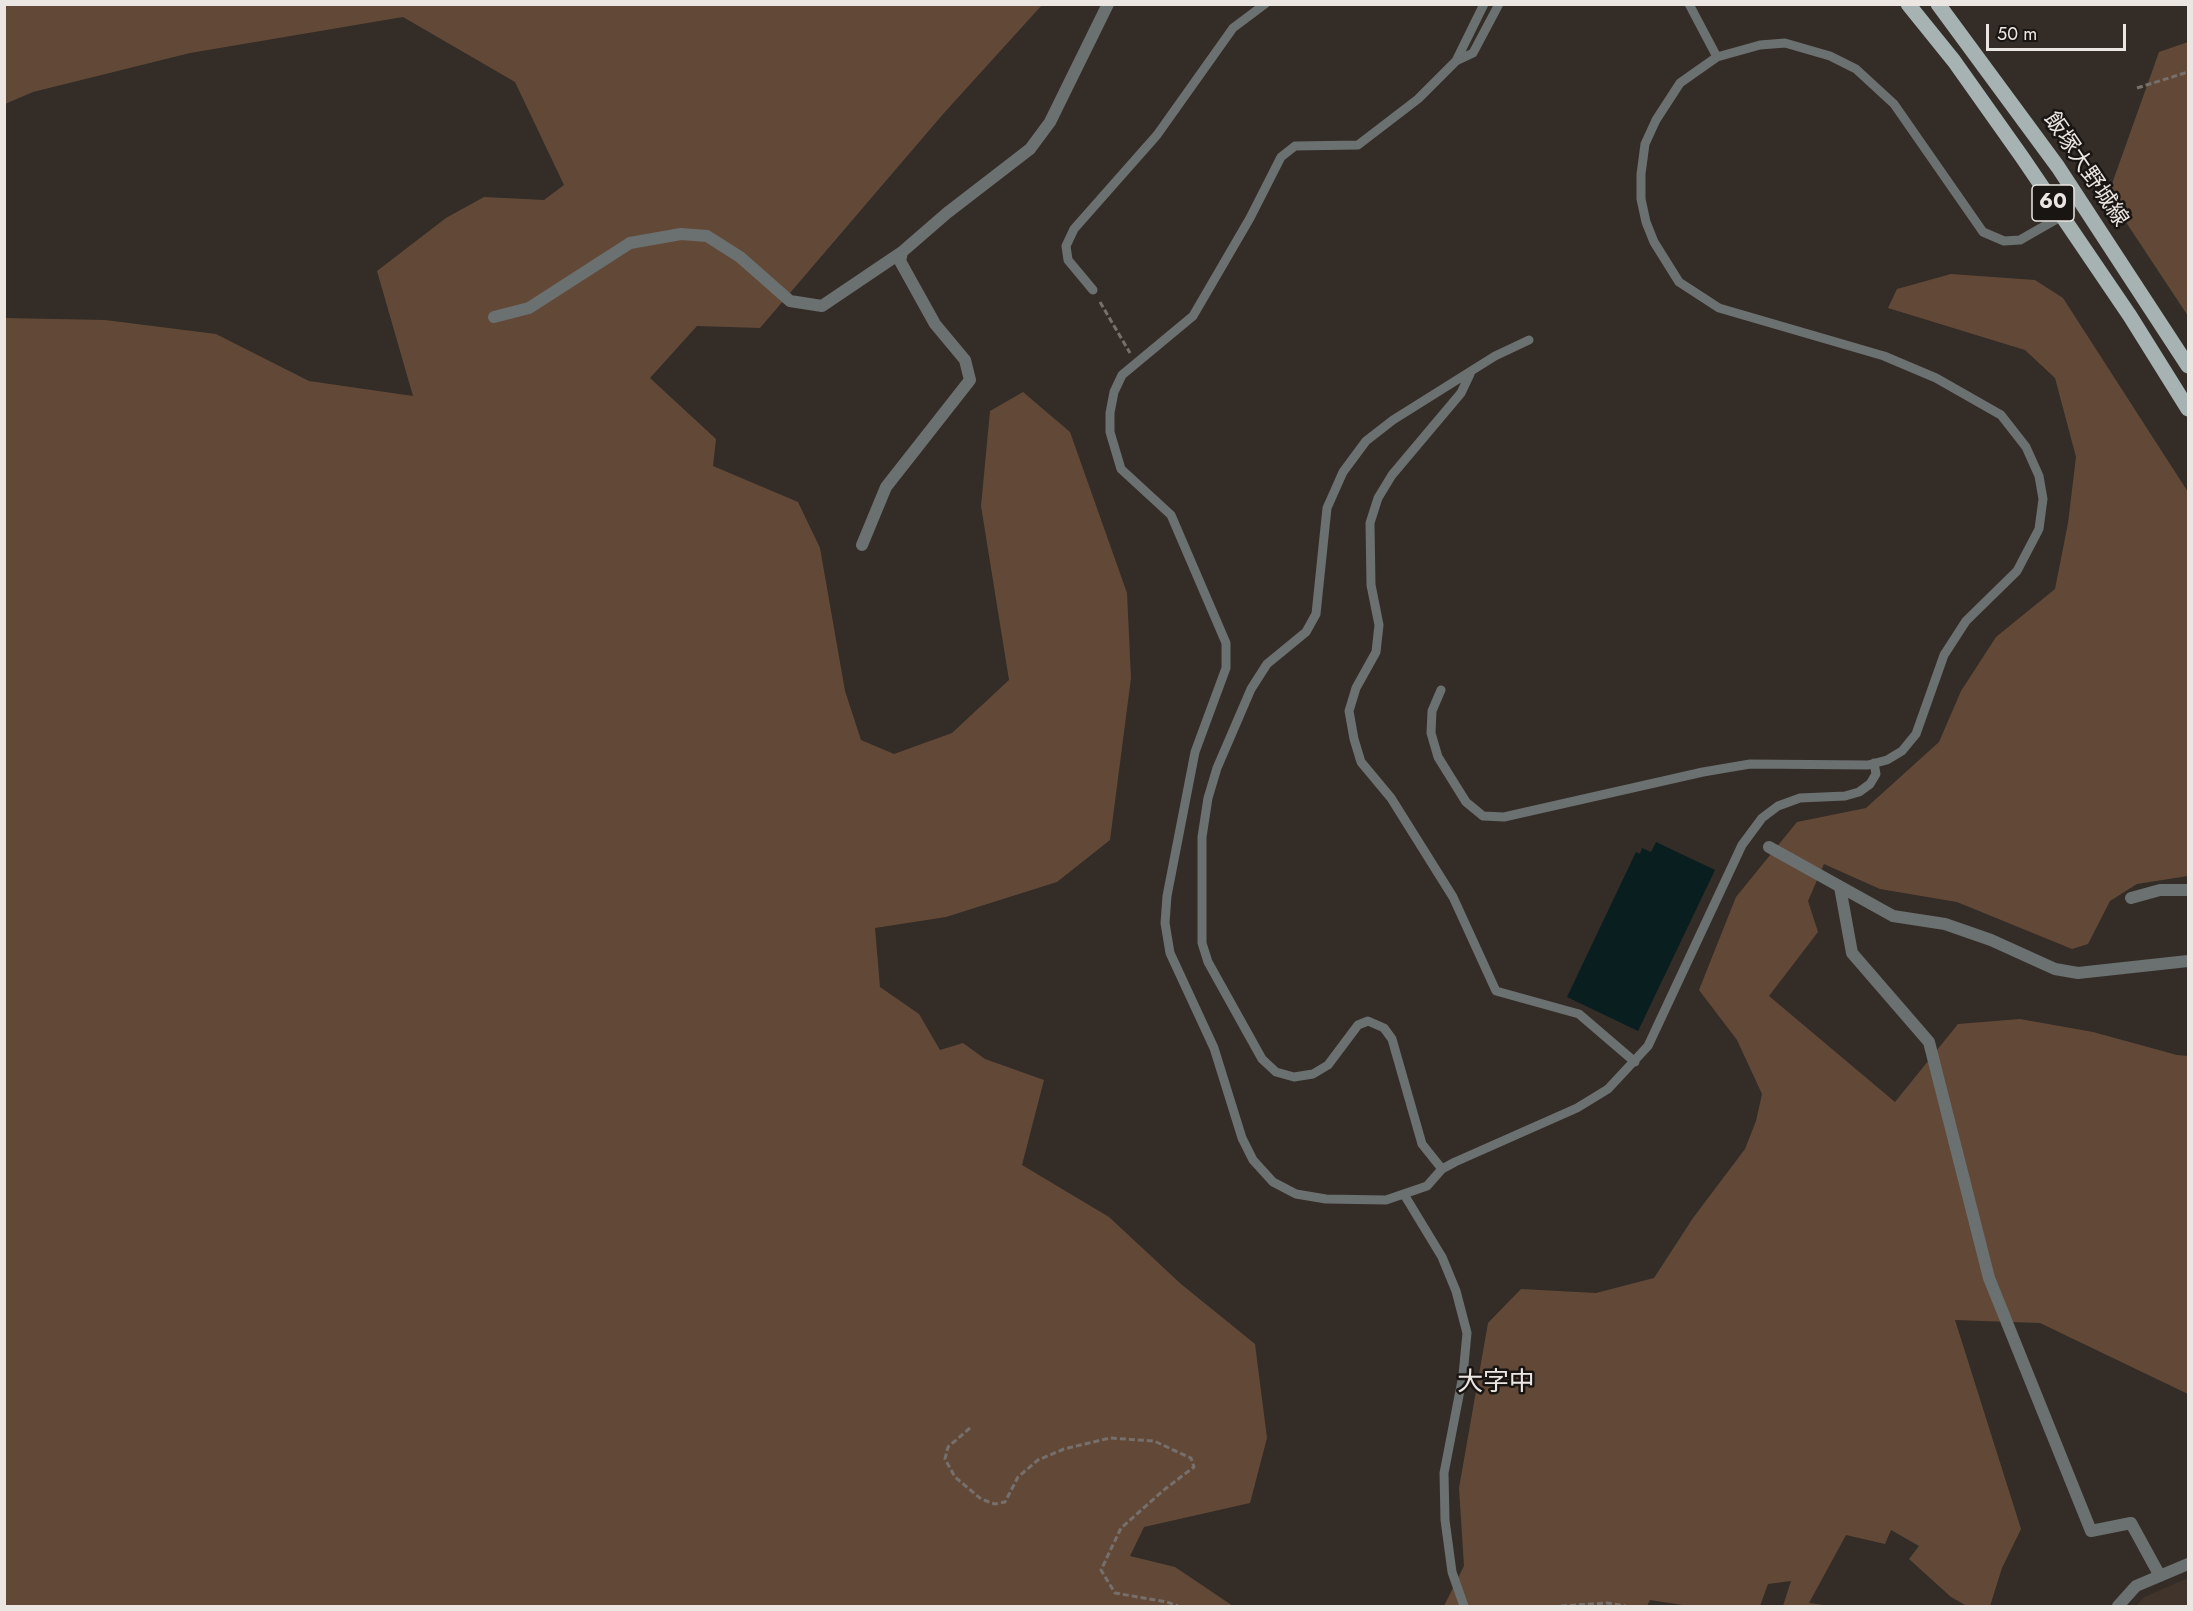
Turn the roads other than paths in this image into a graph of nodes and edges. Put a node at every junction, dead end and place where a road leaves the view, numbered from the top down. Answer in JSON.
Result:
{"nodes":[{"id":1,"x":1108,"y":4,"type":"edge"},
{"id":2,"x":1265,"y":4,"type":"edge"},
{"id":3,"x":1484,"y":4,"type":"edge"},
{"id":4,"x":1499,"y":4,"type":"edge"},
{"id":5,"x":1689,"y":4,"type":"edge"},
{"id":6,"x":1908,"y":4,"type":"edge"},
{"id":7,"x":1938,"y":4,"type":"edge"},
{"id":8,"x":1717,"y":57,"type":"junction"},
{"id":9,"x":1456,"y":61,"type":"junction"},
{"id":10,"x":2062,"y":216,"type":"junction"},
{"id":11,"x":902,"y":252,"type":"junction"},
{"id":12,"x":1093,"y":290,"type":"road end"},
{"id":13,"x":494,"y":317,"type":"dead end"},
{"id":14,"x":1529,"y":340,"type":"dead end"},
{"id":15,"x":2188,"y":366,"type":"edge"},
{"id":16,"x":1470,"y":374,"type":"junction"},
{"id":17,"x":2188,"y":409,"type":"edge"},
{"id":18,"x":862,"y":545,"type":"dead end"},
{"id":19,"x":1442,"y":690,"type":"dead end"},
{"id":20,"x":1874,"y":763,"type":"junction"},
{"id":21,"x":1769,"y":847,"type":"dead end"},
{"id":22,"x":1839,"y":887,"type":"junction"},
{"id":23,"x":2188,"y":890,"type":"edge"},
{"id":24,"x":2131,"y":897,"type":"dead end"},
{"id":25,"x":2188,"y":961,"type":"edge"},
{"id":26,"x":1635,"y":1062,"type":"junction"},
{"id":27,"x":1442,"y":1169,"type":"junction"},
{"id":28,"x":1405,"y":1196,"type":"junction"},
{"id":29,"x":2188,"y":1564,"type":"edge"},
{"id":30,"x":2160,"y":1576,"type":"junction"},
{"id":31,"x":1464,"y":1606,"type":"edge"},
{"id":32,"x":2118,"y":1606,"type":"edge"}],
"edges":[{"from":1,"to":11,"type":"street"},
{"from":2,"to":12,"type":"lane"},
{"from":3,"to":9,"type":"lane"},
{"from":4,"to":9,"type":"lane"},
{"from":5,"to":8,"type":"lane"},
{"from":6,"to":10,"type":"main road","name":"飯塚大野城線","number":"60"},
{"from":7,"to":15,"type":"main road","name":"飯塚大野城線","number":"60"},
{"from":8,"to":10,"type":"lane"},
{"from":8,"to":20,"type":"lane"},
{"from":9,"to":28,"type":"lane"},
{"from":10,"to":17,"type":"main road","name":"飯塚大野城線","number":"60"},
{"from":11,"to":13,"type":"street"},
{"from":11,"to":18,"type":"street"},
{"from":14,"to":16,"type":"lane"},
{"from":16,"to":26,"type":"lane"},
{"from":16,"to":27,"type":"lane"},
{"from":19,"to":20,"type":"lane"},
{"from":20,"to":26,"type":"lane"},
{"from":21,"to":22,"type":"street"},
{"from":22,"to":25,"type":"street"},
{"from":22,"to":30,"type":"street"},
{"from":23,"to":24,"type":"street"},
{"from":26,"to":27,"type":"lane"},
{"from":27,"to":28,"type":"lane"},
{"from":28,"to":31,"type":"lane"},
{"from":29,"to":30,"type":"street"},
{"from":30,"to":32,"type":"street"}]}
